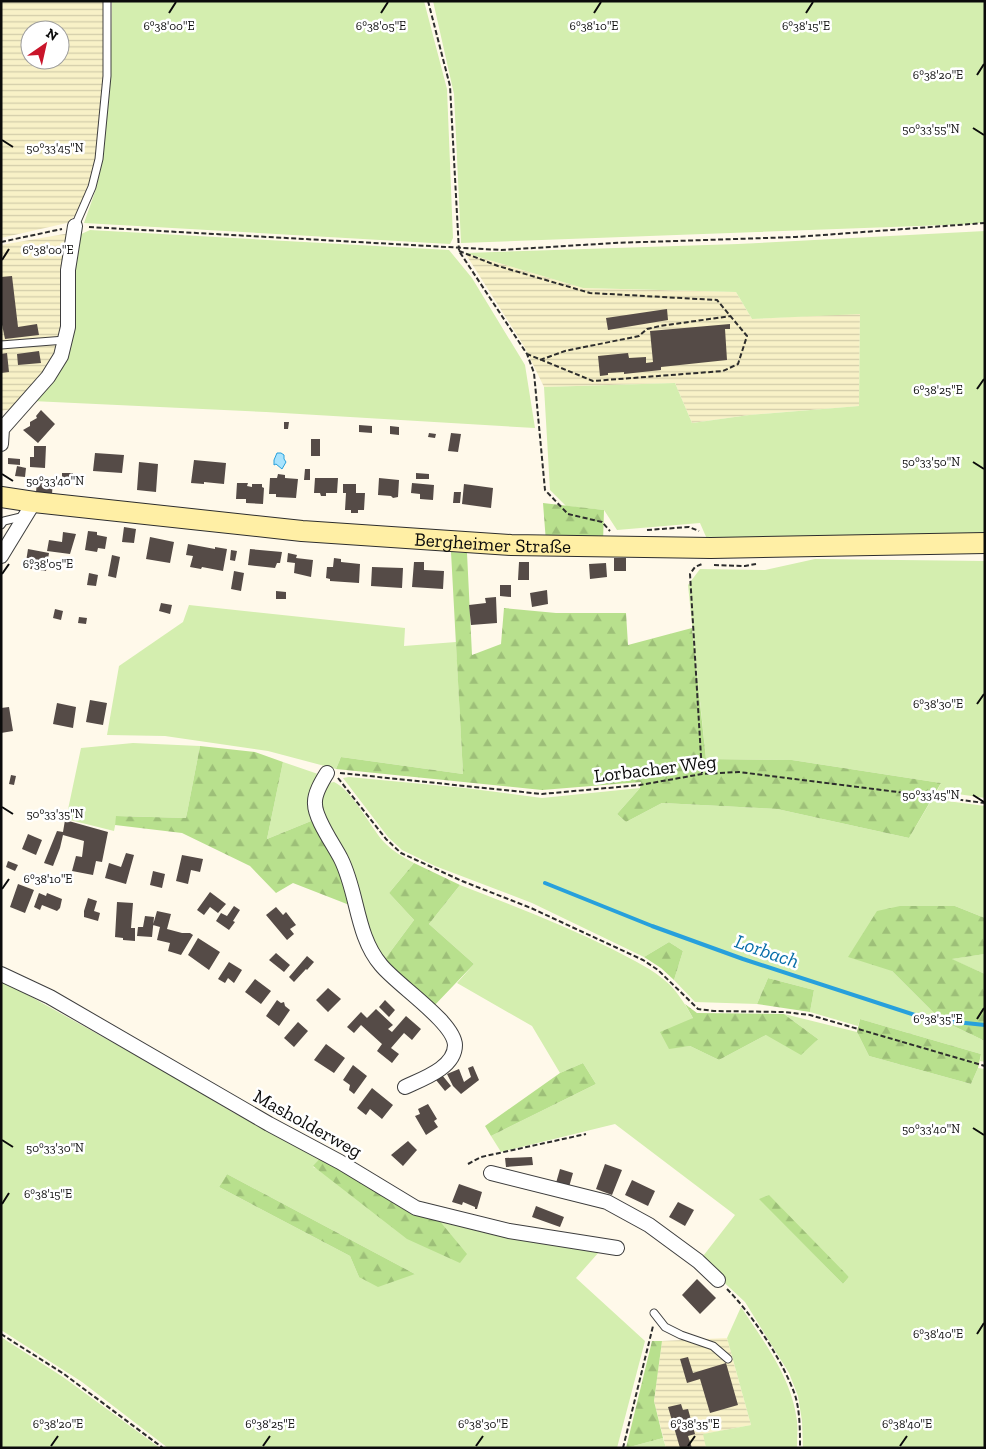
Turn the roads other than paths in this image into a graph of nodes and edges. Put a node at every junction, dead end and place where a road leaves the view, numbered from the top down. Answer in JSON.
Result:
{"nodes":[{"id":1,"x":107,"y":1,"type":"edge"},
{"id":2,"x":75,"y":226,"type":"joint"},
{"id":3,"x":65,"y":340,"type":"junction"},
{"id":4,"x":1,"y":344,"type":"edge"},
{"id":5,"x":1,"y":444,"type":"edge"},
{"id":6,"x":1,"y":497,"type":"edge"},
{"id":7,"x":30,"y":509,"type":"junction"},
{"id":8,"x":1,"y":524,"type":"edge"},
{"id":9,"x":985,"y":543,"type":"edge"},
{"id":10,"x":1,"y":556,"type":"edge"},
{"id":11,"x":327,"y":773,"type":"road end"},
{"id":12,"x":1,"y":974,"type":"edge"},
{"id":13,"x":405,"y":1087,"type":"dead end"},
{"id":14,"x":491,"y":1173,"type":"dead end"},
{"id":15,"x":617,"y":1248,"type":"dead end"},
{"id":16,"x":718,"y":1280,"type":"road end"},
{"id":17,"x":654,"y":1313,"type":"road end"},
{"id":18,"x":728,"y":1359,"type":"dead end"}],
"edges":[{"from":1,"to":2,"type":"lane"},
{"from":2,"to":3,"type":"street"},
{"from":3,"to":4,"type":"lane"},
{"from":3,"to":5,"type":"street"},
{"from":6,"to":7,"type":"street","name":"Bergheimer Straße"},
{"from":7,"to":8,"type":"lane"},
{"from":7,"to":9,"type":"street","name":"Bergheimer Straße"},
{"from":7,"to":10,"type":"street"},
{"from":11,"to":13,"type":"street"},
{"from":12,"to":15,"type":"street","name":"Masholderweg"},
{"from":14,"to":16,"type":"street"},
{"from":17,"to":18,"type":"lane"}]}
